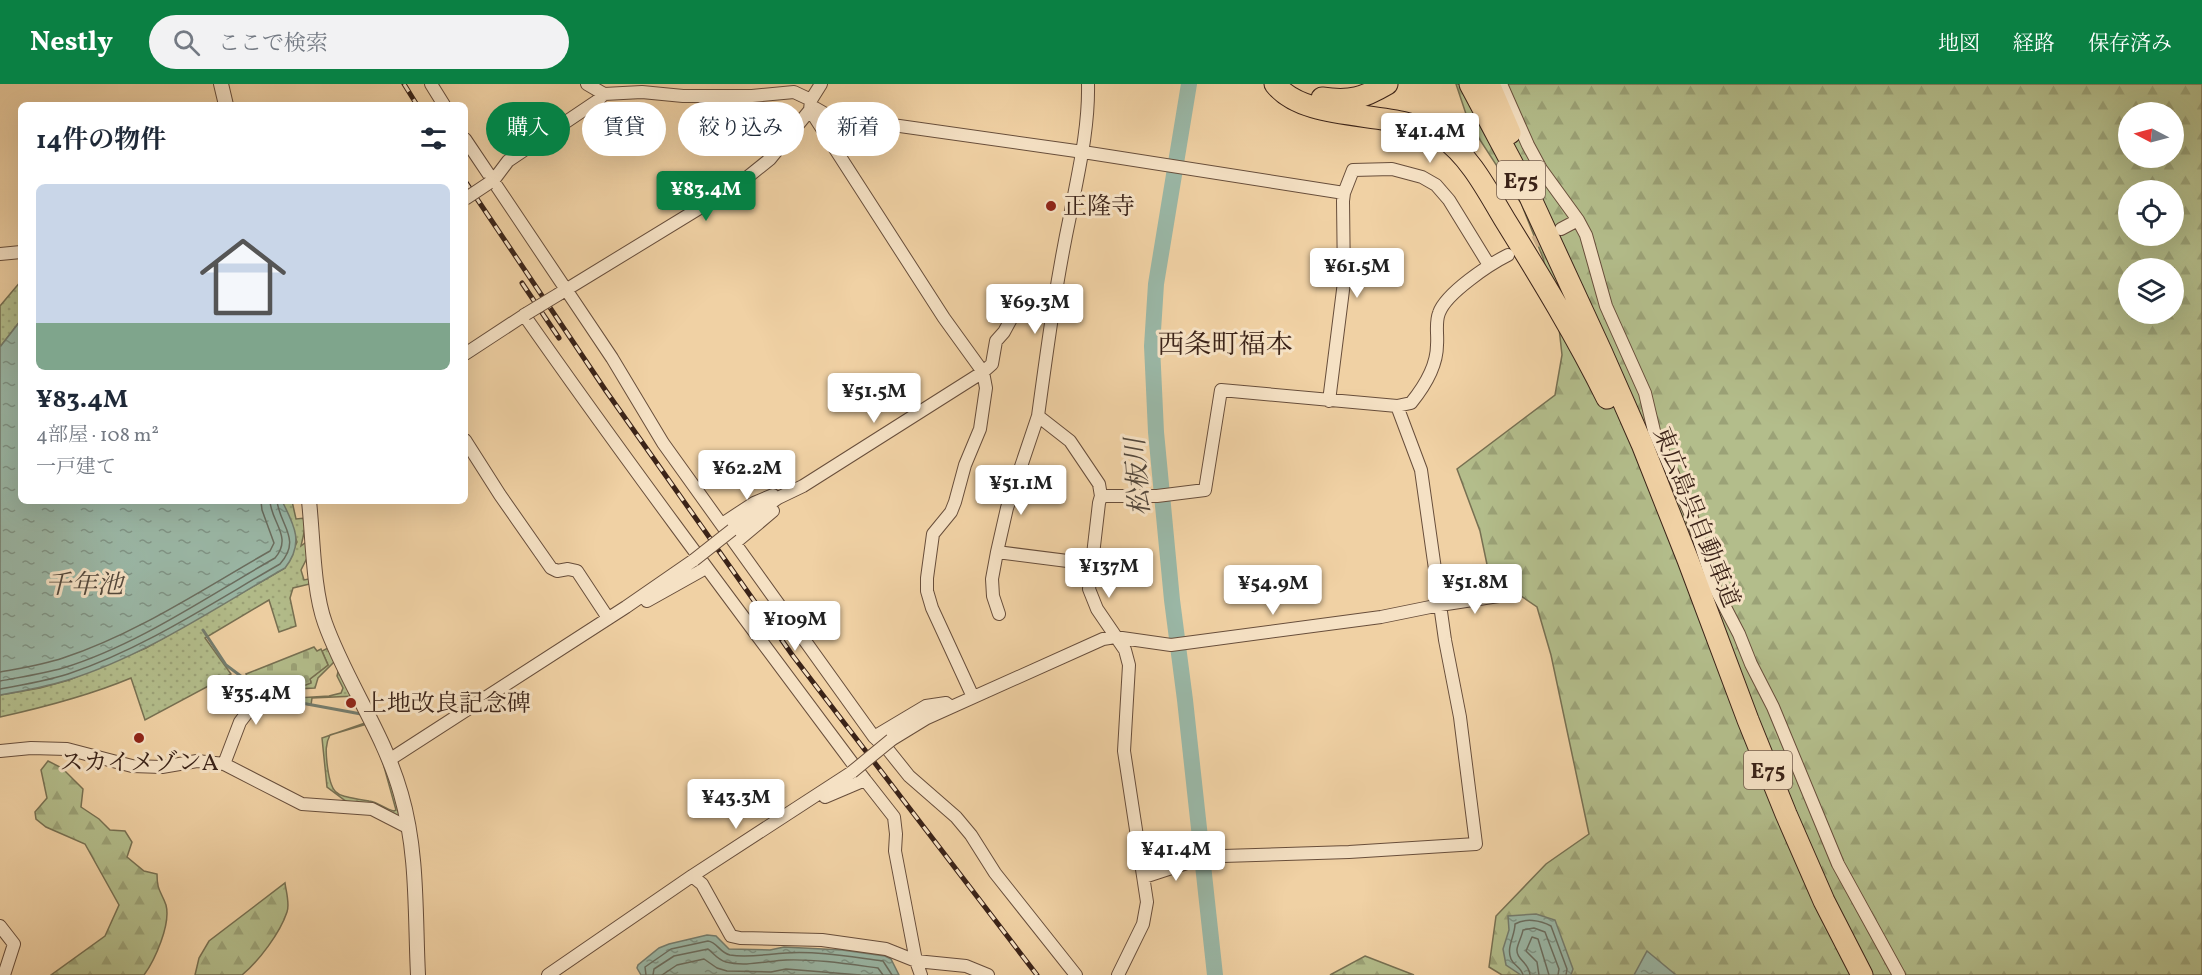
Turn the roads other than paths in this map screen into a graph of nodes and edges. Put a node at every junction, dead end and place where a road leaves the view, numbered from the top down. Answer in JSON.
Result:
{"nodes":[{"id":1,"x":221,"y":84,"type":"edge"},
{"id":2,"x":431,"y":84,"type":"edge"},
{"id":3,"x":587,"y":84,"type":"edge"},
{"id":4,"x":821,"y":84,"type":"edge"},
{"id":5,"x":1088,"y":84,"type":"edge"},
{"id":6,"x":1275,"y":84,"type":"edge"},
{"id":7,"x":1292,"y":84,"type":"edge"},
{"id":8,"x":1387,"y":84,"type":"edge"},
{"id":9,"x":1470,"y":84,"type":"edge"},
{"id":10,"x":1489,"y":84,"type":"edge"},
{"id":11,"x":1501,"y":84,"type":"edge"},
{"id":12,"x":604,"y":94,"type":"junction"},
{"id":13,"x":225,"y":102,"type":"edge"},
{"id":14,"x":442,"y":102,"type":"edge"},
{"id":15,"x":810,"y":105,"type":"junction"},
{"id":16,"x":468,"y":144,"type":"edge"},
{"id":17,"x":1083,"y":152,"type":"junction"},
{"id":18,"x":491,"y":182,"type":"junction"},
{"id":19,"x":1344,"y":193,"type":"junction"},
{"id":20,"x":468,"y":197,"type":"edge"},
{"id":21,"x":1578,"y":220,"type":"junction"},
{"id":22,"x":1561,"y":229,"type":"tunnel mouth"},
{"id":23,"x":18,"y":252,"type":"edge"},
{"id":24,"x":0,"y":254,"type":"edge"},
{"id":25,"x":1508,"y":255,"type":"tunnel mouth"},
{"id":26,"x":1489,"y":265,"type":"junction"},
{"id":27,"x":1567,"y":277,"type":"junction"},
{"id":28,"x":562,"y":292,"type":"junction"},
{"id":29,"x":525,"y":314,"type":"junction"},
{"id":30,"x":1053,"y":317,"type":"junction"},
{"id":31,"x":468,"y":352,"type":"edge"},
{"id":32,"x":983,"y":372,"type":"junction"},
{"id":33,"x":1329,"y":401,"type":"junction"},
{"id":34,"x":1397,"y":406,"type":"junction"},
{"id":35,"x":1038,"y":416,"type":"junction"},
{"id":36,"x":468,"y":445,"type":"edge"},
{"id":37,"x":803,"y":486,"type":"junction"},
{"id":38,"x":1101,"y":496,"type":"junction"},
{"id":39,"x":309,"y":504,"type":"edge"},
{"id":40,"x":727,"y":527,"type":"junction"},
{"id":41,"x":735,"y":543,"type":"junction"},
{"id":42,"x":997,"y":552,"type":"junction"},
{"id":43,"x":1688,"y":560,"type":"junction"},
{"id":44,"x":1091,"y":564,"type":"junction"},
{"id":45,"x":706,"y":567,"type":"junction"},
{"id":46,"x":1505,"y":595,"type":"dead end"},
{"id":47,"x":1440,"y":605,"type":"junction"},
{"id":48,"x":626,"y":607,"type":"junction"},
{"id":49,"x":999,"y":614,"type":"dead end"},
{"id":50,"x":608,"y":618,"type":"junction"},
{"id":51,"x":1115,"y":637,"type":"junction"},
{"id":52,"x":1129,"y":645,"type":"junction"},
{"id":53,"x":246,"y":693,"type":"dead end"},
{"id":54,"x":973,"y":697,"type":"junction"},
{"id":55,"x":950,"y":707,"type":"junction"},
{"id":56,"x":874,"y":736,"type":"junction"},
{"id":57,"x":0,"y":751,"type":"edge"},
{"id":58,"x":389,"y":760,"type":"junction"},
{"id":59,"x":224,"y":764,"type":"junction"},
{"id":60,"x":865,"y":780,"type":"junction"},
{"id":61,"x":796,"y":810,"type":"junction"},
{"id":62,"x":409,"y":828,"type":"junction"},
{"id":63,"x":692,"y":876,"type":"junction"},
{"id":64,"x":1143,"y":877,"type":"junction"},
{"id":65,"x":0,"y":926,"type":"edge"},
{"id":66,"x":916,"y":961,"type":"junction"},
{"id":67,"x":4,"y":975,"type":"edge"},
{"id":68,"x":417,"y":975,"type":"edge"},
{"id":69,"x":548,"y":975,"type":"edge"},
{"id":70,"x":921,"y":975,"type":"edge"},
{"id":71,"x":988,"y":975,"type":"edge"},
{"id":72,"x":1076,"y":975,"type":"edge"},
{"id":73,"x":1118,"y":975,"type":"edge"},
{"id":74,"x":1862,"y":975,"type":"edge"},
{"id":75,"x":1899,"y":975,"type":"edge"}],
"edges":[{"from":1,"to":13,"type":"street"},
{"from":2,"to":14,"type":"street"},
{"from":3,"to":12,"type":"street"},
{"from":4,"to":15,"type":"street"},
{"from":5,"to":17,"type":"street"},
{"from":6,"to":43,"type":"highway"},
{"from":7,"to":8,"type":"highway"},
{"from":9,"to":27,"type":"highway","name":"東広島呉自動車道","number":"E75"},
{"from":10,"to":27,"type":"highway"},
{"from":11,"to":21,"type":"street"},
{"from":12,"to":15,"type":"street"},
{"from":12,"to":18,"type":"street"},
{"from":15,"to":17,"type":"street"},
{"from":15,"to":28,"type":"street"},
{"from":15,"to":32,"type":"street"},
{"from":16,"to":18,"type":"street"},
{"from":17,"to":19,"type":"street"},
{"from":17,"to":30,"type":"street"},
{"from":18,"to":20,"type":"street","bridge":true},
{"from":18,"to":28,"type":"street"},
{"from":19,"to":26,"type":"street"},
{"from":19,"to":33,"type":"street"},
{"from":21,"to":22,"type":"street"},
{"from":21,"to":75,"type":"street"},
{"from":23,"to":24,"type":"street"},
{"from":25,"to":26,"type":"street"},
{"from":26,"to":34,"type":"street"},
{"from":27,"to":43,"type":"highway","name":"東広島呉自動車道","number":"E75"},
{"from":28,"to":29,"type":"street","bridge":true},
{"from":28,"to":40,"type":"street"},
{"from":29,"to":31,"type":"street"},
{"from":29,"to":45,"type":"street"},
{"from":30,"to":32,"type":"street"},
{"from":30,"to":35,"type":"street"},
{"from":32,"to":37,"type":"street"},
{"from":32,"to":54,"type":"street"},
{"from":33,"to":34,"type":"street"},
{"from":33,"to":38,"type":"street"},
{"from":34,"to":47,"type":"street"},
{"from":35,"to":38,"type":"street"},
{"from":35,"to":42,"type":"street"},
{"from":36,"to":50,"type":"street"},
{"from":37,"to":40,"type":"street"},
{"from":37,"to":41,"type":"street"},
{"from":38,"to":44,"type":"street"},
{"from":39,"to":58,"type":"street"},
{"from":40,"to":41,"type":"street"},
{"from":40,"to":48,"type":"street","bridge":true},
{"from":41,"to":56,"type":"street"},
{"from":42,"to":44,"type":"street"},
{"from":42,"to":49,"type":"street"},
{"from":43,"to":74,"type":"highway","name":"東広島呉自動車道","number":"E75"},
{"from":44,"to":51,"type":"street"},
{"from":45,"to":48,"type":"street"},
{"from":45,"to":60,"type":"street"},
{"from":46,"to":47,"type":"street"},
{"from":47,"to":52,"type":"street"},
{"from":47,"to":64,"type":"street"},
{"from":48,"to":50,"type":"street"},
{"from":50,"to":58,"type":"street"},
{"from":51,"to":52,"type":"street"},
{"from":51,"to":54,"type":"street"},
{"from":52,"to":64,"type":"street"},
{"from":53,"to":59,"type":"street"},
{"from":54,"to":55,"type":"street"},
{"from":55,"to":56,"type":"street"},
{"from":55,"to":61,"type":"street","bridge":true},
{"from":56,"to":72,"type":"street"},
{"from":57,"to":59,"type":"street"},
{"from":58,"to":62,"type":"street"},
{"from":59,"to":62,"type":"street"},
{"from":60,"to":61,"type":"street"},
{"from":60,"to":66,"type":"street"},
{"from":61,"to":63,"type":"street"},
{"from":62,"to":68,"type":"street"},
{"from":63,"to":66,"type":"street"},
{"from":63,"to":69,"type":"street"},
{"from":64,"to":73,"type":"street"},
{"from":65,"to":67,"type":"street"},
{"from":66,"to":70,"type":"street"},
{"from":66,"to":71,"type":"street"}]}
